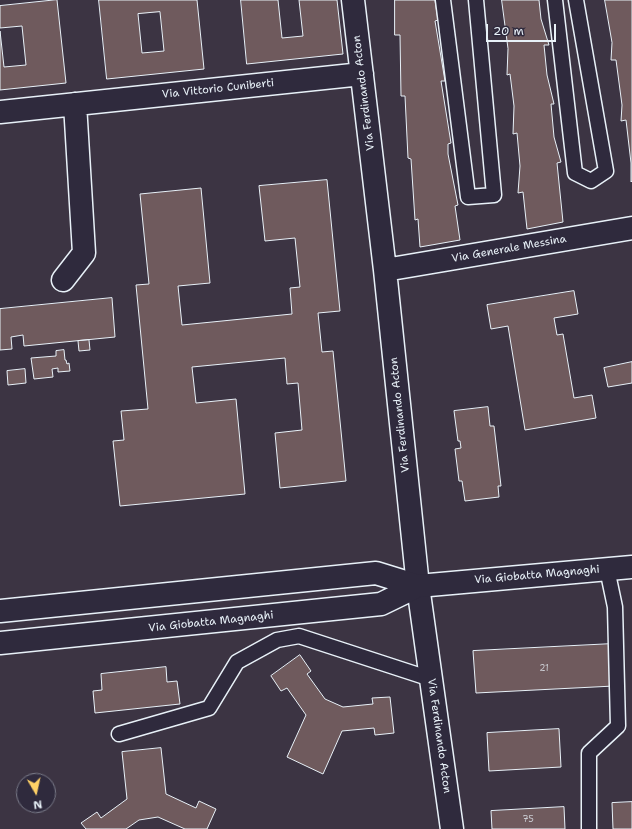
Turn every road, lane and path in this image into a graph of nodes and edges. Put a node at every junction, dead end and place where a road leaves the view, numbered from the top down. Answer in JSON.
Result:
{"nodes":[{"id":1,"x":353,"y":0,"type":"edge"},
{"id":2,"x":444,"y":0,"type":"edge"},
{"id":3,"x":476,"y":0,"type":"edge"},
{"id":4,"x":555,"y":0,"type":"edge"},
{"id":5,"x":576,"y":0,"type":"edge"},
{"id":6,"x":362,"y":74,"type":"junction"},
{"id":7,"x":75,"y":104,"type":"junction"},
{"id":8,"x":0,"y":112,"type":"edge"},
{"id":9,"x":632,"y":228,"type":"edge"},
{"id":10,"x":385,"y":270,"type":"junction"},
{"id":11,"x":63,"y":280,"type":"dead end"},
{"id":12,"x":632,"y":567,"type":"edge"},
{"id":13,"x":607,"y":569,"type":"junction"},
{"id":14,"x":418,"y":586,"type":"junction"},
{"id":15,"x":0,"y":611,"type":"edge"},
{"id":16,"x":0,"y":643,"type":"edge"},
{"id":17,"x":431,"y":679,"type":"junction"},
{"id":18,"x":119,"y":734,"type":"dead end"},
{"id":19,"x":452,"y":829,"type":"edge"},
{"id":20,"x":589,"y":829,"type":"edge"}],
"edges":[{"from":1,"to":6,"type":"street","name":"Via Ferdinando Acton"},
{"from":2,"to":3,"type":"lane"},
{"from":4,"to":5,"type":"lane"},
{"from":6,"to":7,"type":"street","name":"Via Vittorio Cuniberti"},
{"from":6,"to":10,"type":"street","name":"Via Ferdinando Acton"},
{"from":7,"to":8,"type":"street","name":"Via Vittorio Cuniberti"},
{"from":7,"to":11,"type":"street"},
{"from":9,"to":10,"type":"street","name":"Via Generale Messina"},
{"from":10,"to":14,"type":"street","name":"Via Ferdinando Acton"},
{"from":12,"to":13,"type":"street","name":"Via Giobatta Magnaghi"},
{"from":13,"to":14,"type":"street","name":"Via Giobatta Magnaghi"},
{"from":13,"to":20,"type":"lane"},
{"from":14,"to":15,"type":"street","name":"Via Giobatta Magnaghi"},
{"from":14,"to":16,"type":"street","name":"Via Giobatta Magnaghi"},
{"from":14,"to":17,"type":"street","name":"Via Ferdinando Acton"},
{"from":17,"to":18,"type":"lane"},
{"from":17,"to":19,"type":"street","name":"Via Ferdinando Acton"}]}
